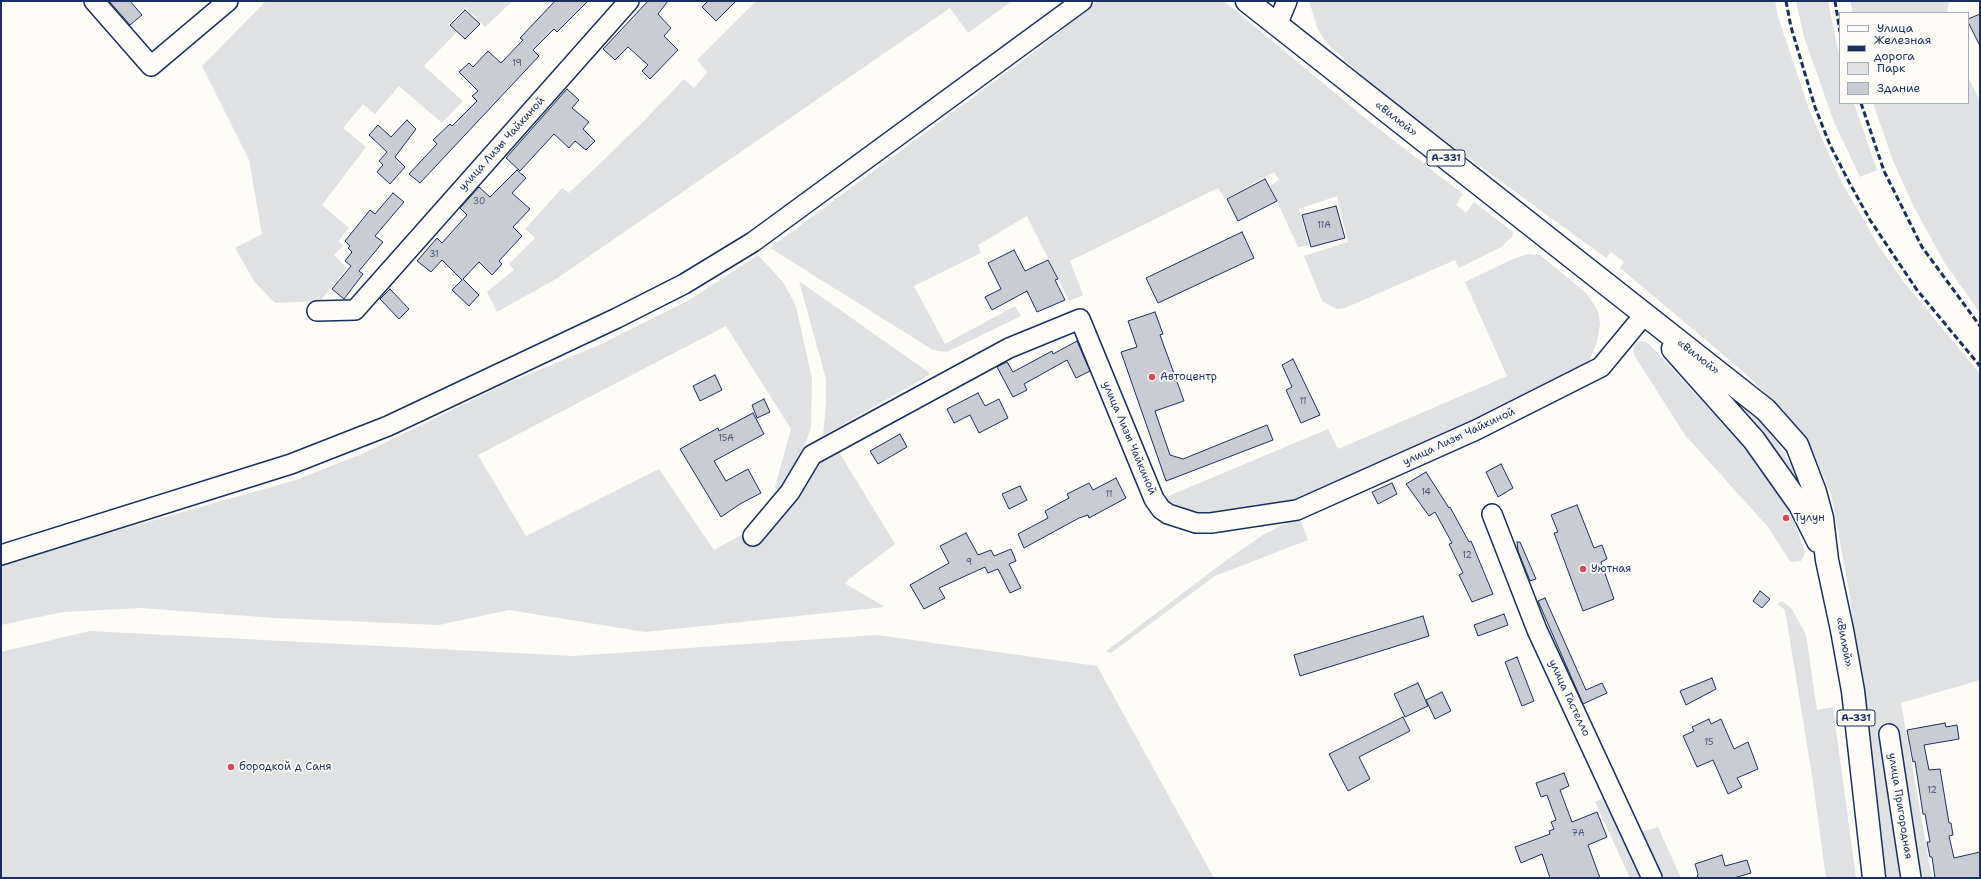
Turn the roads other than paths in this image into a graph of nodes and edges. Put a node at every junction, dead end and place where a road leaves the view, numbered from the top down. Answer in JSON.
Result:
{"nodes":[{"id":1,"x":94,"y":1,"type":"edge"},
{"id":2,"x":228,"y":1,"type":"edge"},
{"id":3,"x":629,"y":1,"type":"edge"},
{"id":4,"x":1082,"y":1,"type":"edge"},
{"id":5,"x":1247,"y":1,"type":"edge"},
{"id":6,"x":1287,"y":1,"type":"edge"},
{"id":7,"x":1277,"y":25,"type":"junction"},
{"id":8,"x":317,"y":311,"type":"dead end"},
{"id":9,"x":1644,"y":315,"type":"junction"},
{"id":10,"x":1492,"y":514,"type":"dead end"},
{"id":11,"x":753,"y":536,"type":"dead end"},
{"id":12,"x":1,"y":555,"type":"edge"},
{"id":13,"x":1828,"y":560,"type":"junction"},
{"id":14,"x":1889,"y":734,"type":"dead end"},
{"id":15,"x":1652,"y":878,"type":"edge"},
{"id":16,"x":1874,"y":878,"type":"edge"},
{"id":17,"x":1911,"y":878,"type":"edge"}],
"edges":[{"from":1,"to":2,"type":"street"},
{"from":3,"to":8,"type":"street","name":"улица Лизы Чайкиной"},
{"from":4,"to":12,"type":"street"},
{"from":5,"to":7,"type":"highway","name":"«Вилюй»","number":"А-331"},
{"from":6,"to":7,"type":"street"},
{"from":7,"to":9,"type":"highway","name":"«Вилюй»","number":"А-331"},
{"from":9,"to":11,"type":"street","name":"улица Лизы Чайкиной"},
{"from":9,"to":13,"type":"highway"},
{"from":9,"to":13,"type":"highway","name":"«Вилюй»","number":"А-331"},
{"from":10,"to":15,"type":"street","name":"улица Гастелло"},
{"from":13,"to":16,"type":"highway","name":"«Вилюй»","number":"А-331"},
{"from":14,"to":17,"type":"street","name":"улица Пригородная"}]}
